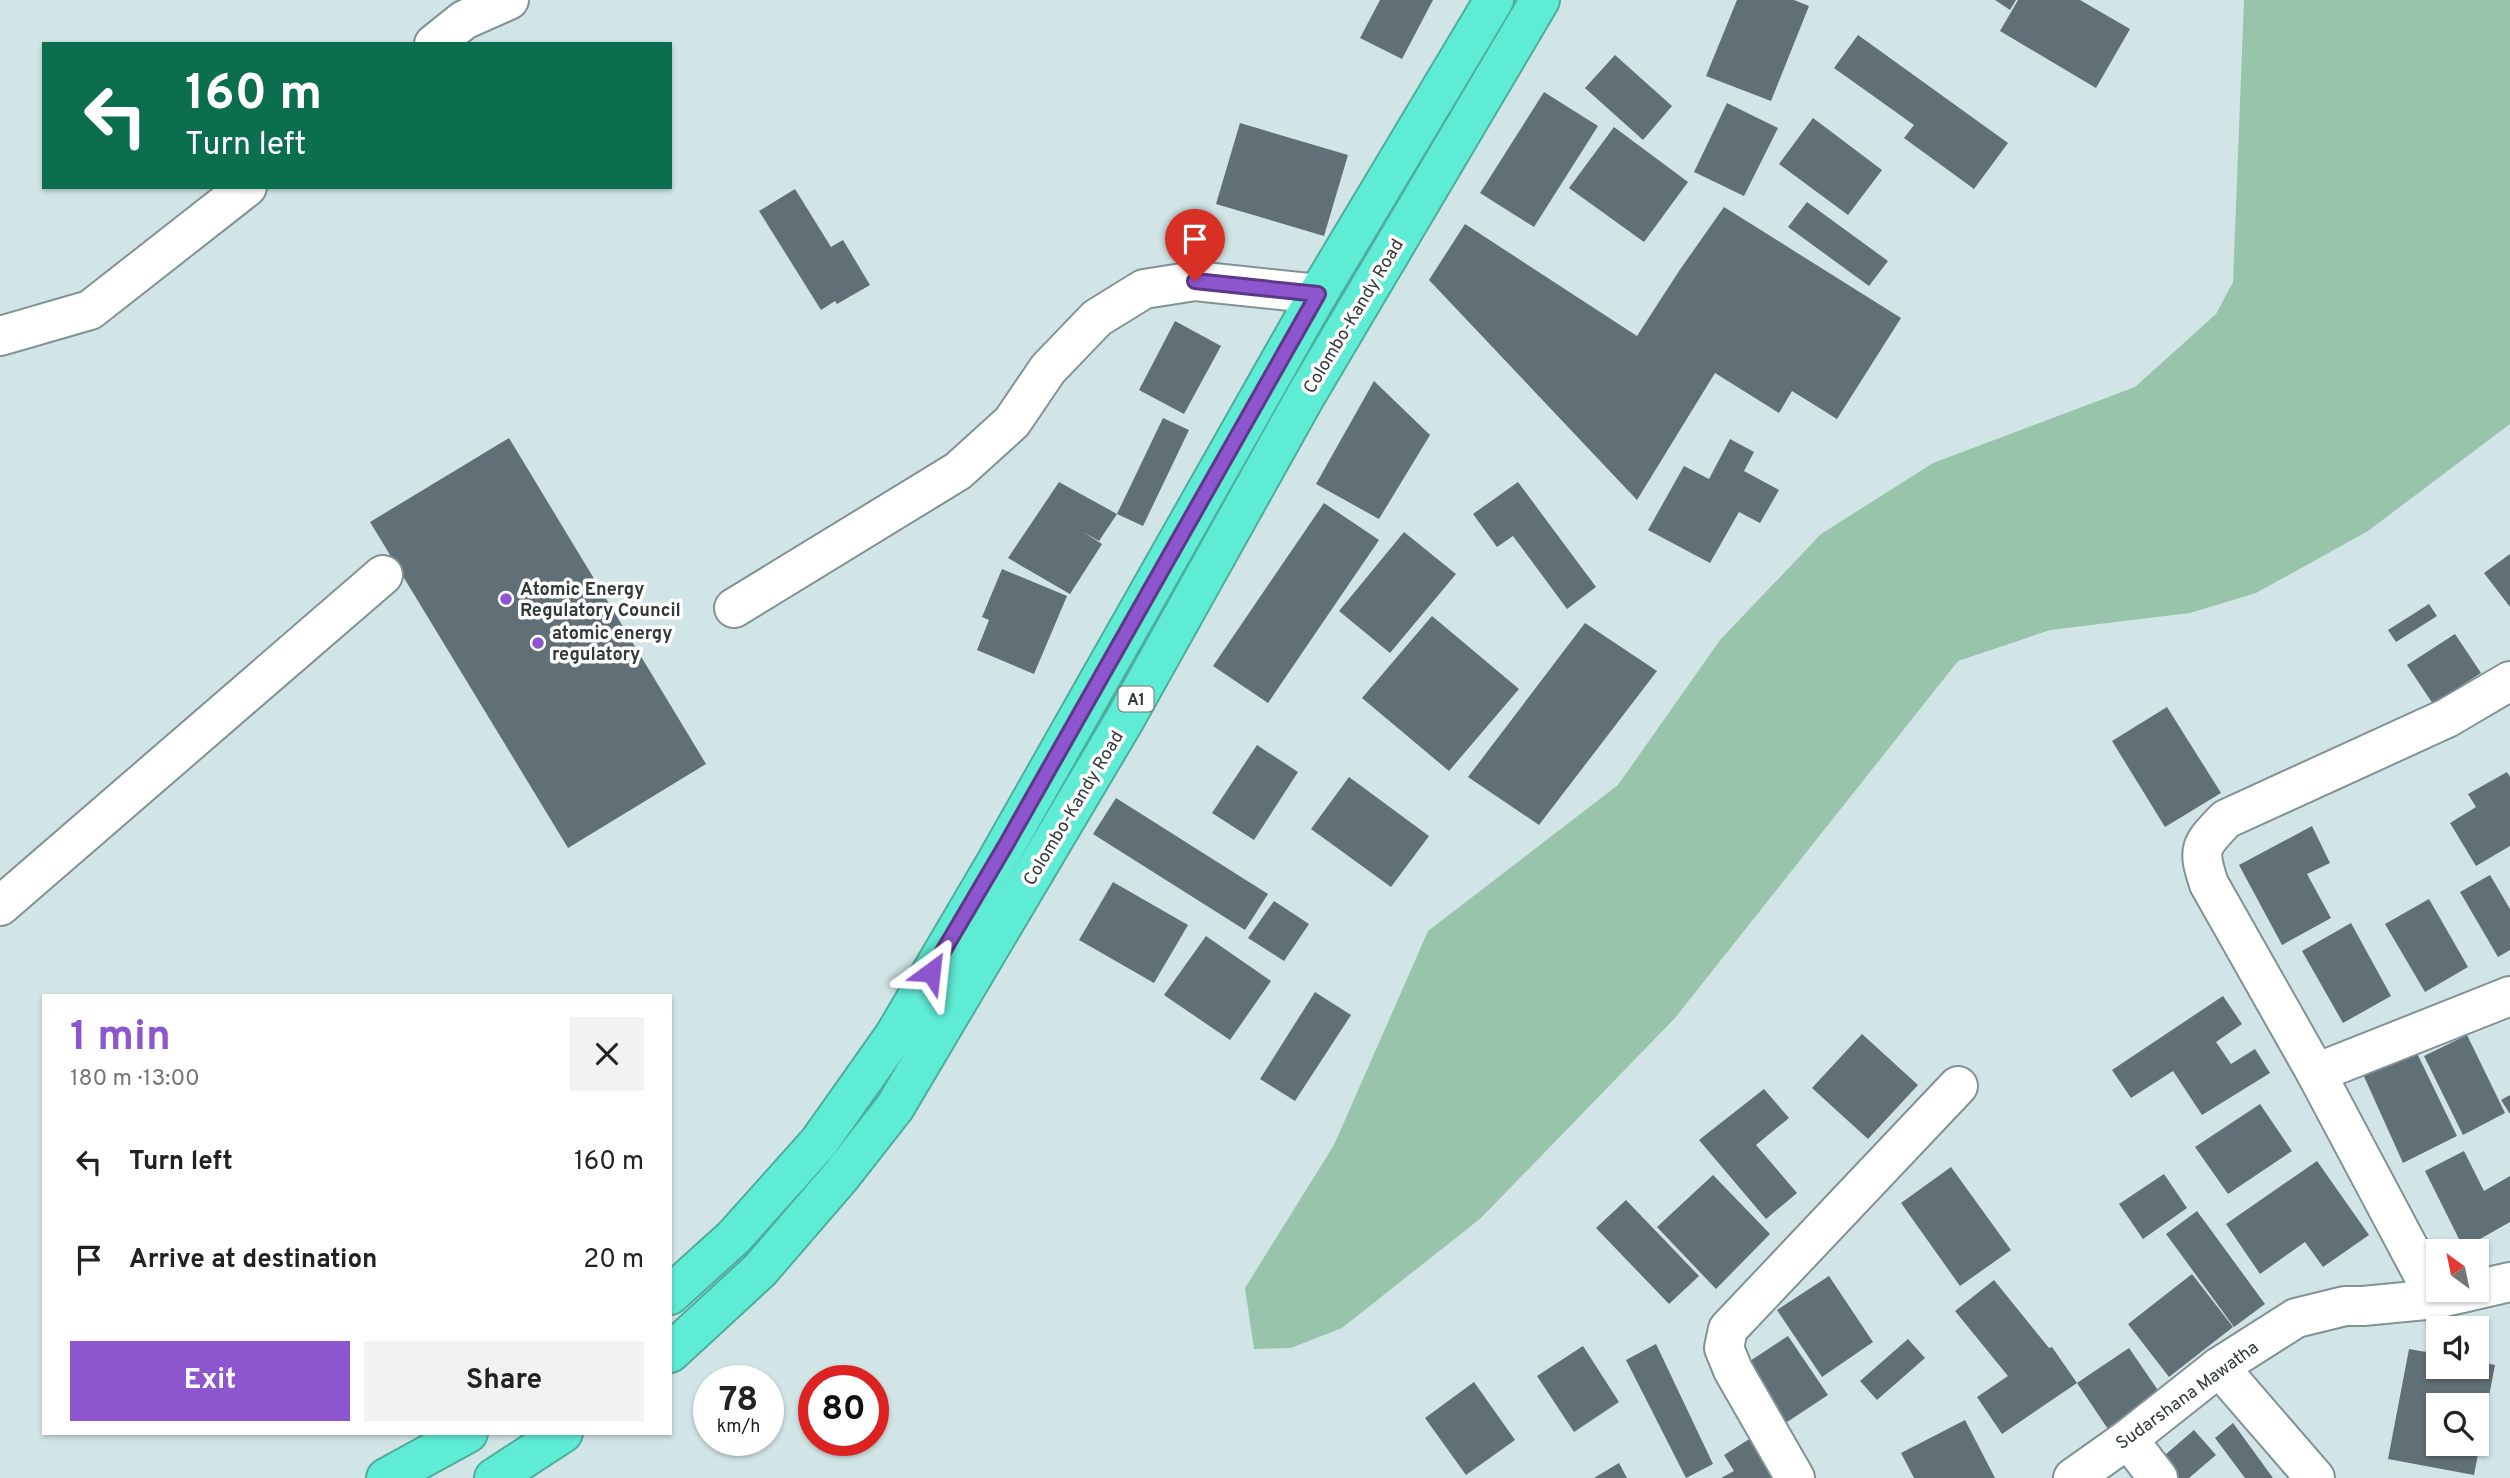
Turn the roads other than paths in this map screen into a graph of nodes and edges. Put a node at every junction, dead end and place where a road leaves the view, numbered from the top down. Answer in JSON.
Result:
{"nodes":[{"id":1,"x":509,"y":0,"type":"edge"},
{"id":2,"x":1494,"y":0,"type":"edge"},
{"id":3,"x":1540,"y":0,"type":"edge"},
{"id":4,"x":436,"y":42,"type":"edge"},
{"id":5,"x":244,"y":189,"type":"edge"},
{"id":6,"x":1318,"y":294,"type":"junction"},
{"id":7,"x":0,"y":336,"type":"edge"},
{"id":8,"x":383,"y":575,"type":"dead end"},
{"id":9,"x":734,"y":608,"type":"dead end"},
{"id":10,"x":2510,"y":681,"type":"edge"},
{"id":11,"x":0,"y":906,"type":"edge"},
{"id":12,"x":2510,"y":996,"type":"edge"},
{"id":13,"x":2316,"y":1073,"type":"junction"},
{"id":14,"x":1958,"y":1086,"type":"dead end"},
{"id":15,"x":2426,"y":1280,"type":"edge"},
{"id":16,"x":2510,"y":1282,"type":"edge"},
{"id":17,"x":2489,"y":1287,"type":"edge"},
{"id":18,"x":672,"y":1293,"type":"edge"},
{"id":19,"x":2426,"y":1300,"type":"edge"},
{"id":20,"x":672,"y":1351,"type":"edge"},
{"id":21,"x":2219,"y":1367,"type":"junction"},
{"id":22,"x":465,"y":1435,"type":"edge"},
{"id":23,"x":560,"y":1435,"type":"edge"},
{"id":24,"x":2128,"y":1439,"type":"junction"},
{"id":25,"x":394,"y":1476,"type":"edge"},
{"id":26,"x":494,"y":1478,"type":"edge"},
{"id":27,"x":1795,"y":1478,"type":"edge"},
{"id":28,"x":2073,"y":1478,"type":"edge"},
{"id":29,"x":2158,"y":1478,"type":"edge"},
{"id":30,"x":2315,"y":1478,"type":"edge"}],
"edges":[{"from":1,"to":4,"type":"street"},
{"from":2,"to":6,"type":"highway","number":"A1"},
{"from":3,"to":20,"type":"highway","name":"Colombo-Kandy Road","number":"A1"},
{"from":5,"to":7,"type":"street"},
{"from":6,"to":9,"type":"street"},
{"from":6,"to":18,"type":"highway","number":"A1"},
{"from":8,"to":11,"type":"street"},
{"from":10,"to":13,"type":"street"},
{"from":12,"to":13,"type":"street"},
{"from":13,"to":15,"type":"street"},
{"from":14,"to":27,"type":"street"},
{"from":16,"to":17,"type":"street","name":"Sudarshana Mawatha"},
{"from":19,"to":21,"type":"street","name":"Sudarshana Mawatha"},
{"from":21,"to":24,"type":"street","name":"Sudarshana Mawatha"},
{"from":21,"to":30,"type":"street"},
{"from":22,"to":25,"type":"highway"},
{"from":23,"to":26,"type":"highway"},
{"from":24,"to":28,"type":"street","name":"Sudarshana Mawatha"},
{"from":24,"to":29,"type":"street"}]}
